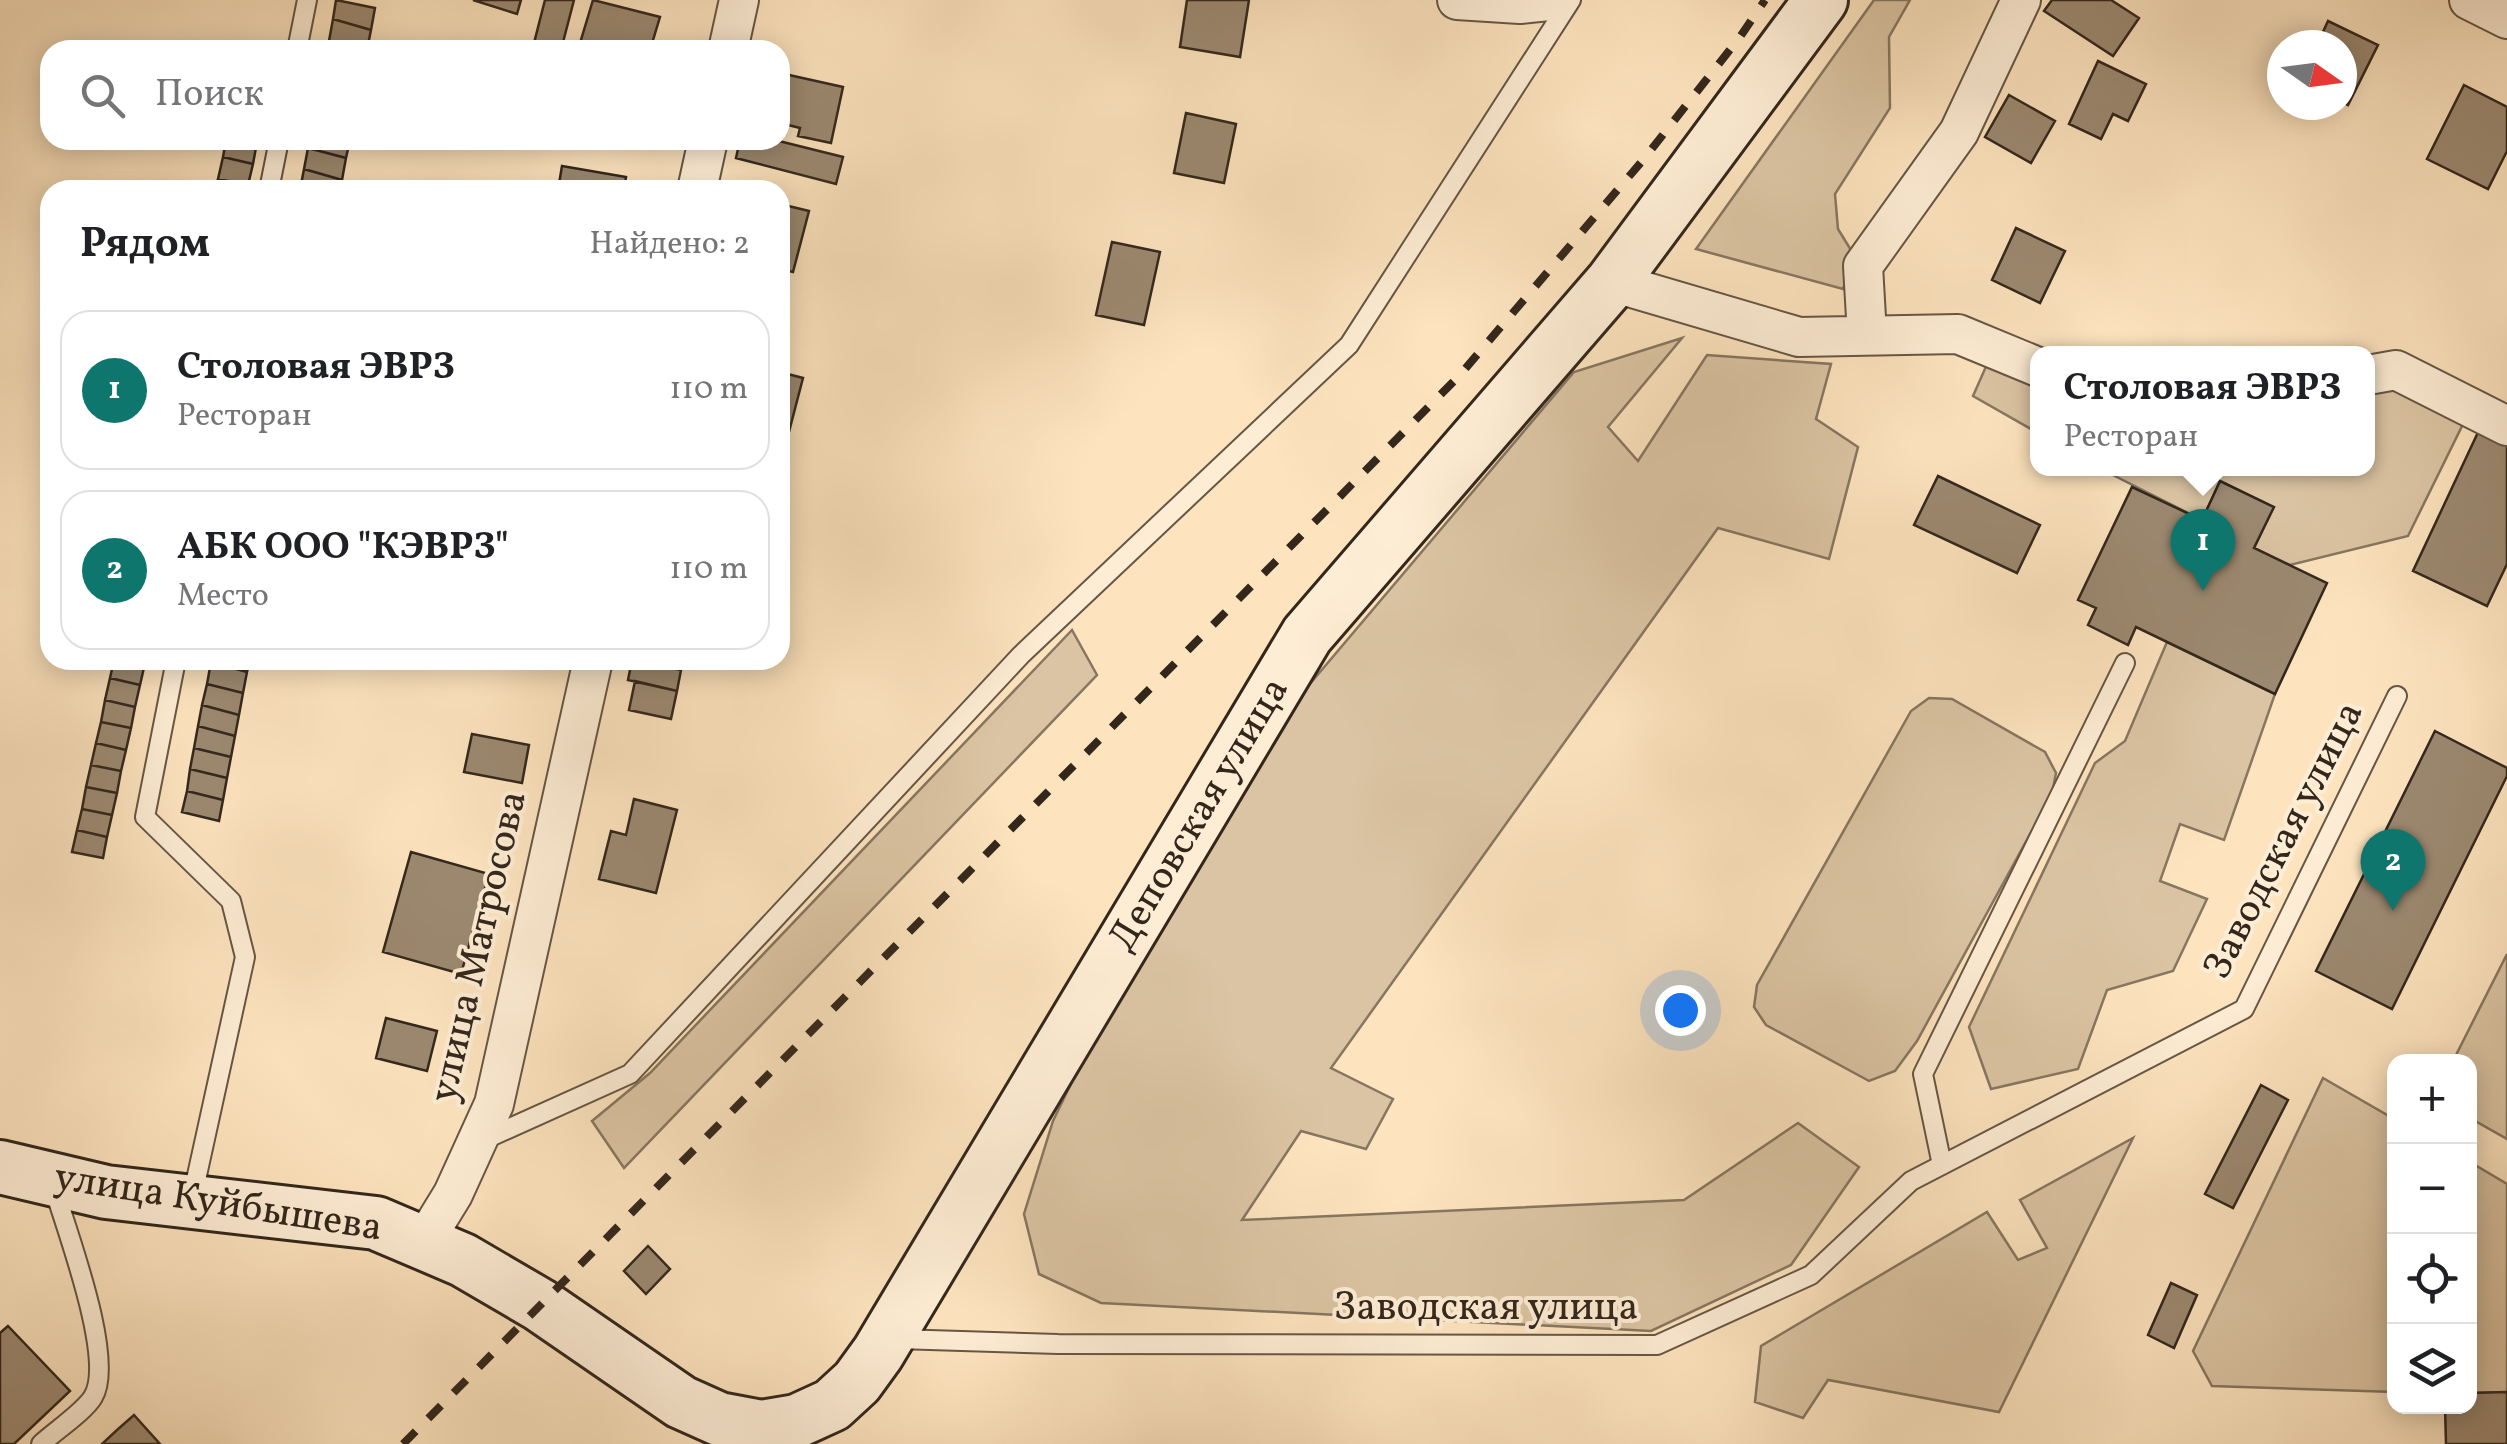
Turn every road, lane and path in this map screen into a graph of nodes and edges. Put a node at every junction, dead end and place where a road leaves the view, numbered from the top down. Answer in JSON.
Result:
{"nodes":[{"id":1,"x":307,"y":0,"type":"edge"},
{"id":2,"x":739,"y":0,"type":"edge"},
{"id":3,"x":1457,"y":0,"type":"edge"},
{"id":4,"x":1558,"y":0,"type":"edge"},
{"id":5,"x":1572,"y":0,"type":"edge"},
{"id":6,"x":1821,"y":0,"type":"edge"},
{"id":7,"x":2021,"y":0,"type":"edge"},
{"id":8,"x":2469,"y":0,"type":"edge"},
{"id":9,"x":2507,"y":19,"type":"edge"},
{"id":10,"x":299,"y":40,"type":"edge"},
{"id":11,"x":730,"y":40,"type":"edge"},
{"id":12,"x":277,"y":150,"type":"edge"},
{"id":13,"x":706,"y":150,"type":"edge"},
{"id":14,"x":271,"y":180,"type":"edge"},
{"id":15,"x":699,"y":180,"type":"edge"},
{"id":16,"x":1612,"y":282,"type":"junction"},
{"id":17,"x":1867,"y":336,"type":"junction"},
{"id":18,"x":2030,"y":364,"type":"edge"},
{"id":19,"x":2375,"y":374,"type":"edge"},
{"id":20,"x":2507,"y":426,"type":"edge"},
{"id":21,"x":2124,"y":663,"type":"dead end"},
{"id":22,"x":174,"y":670,"type":"edge"},
{"id":23,"x":591,"y":670,"type":"edge"},
{"id":24,"x":2397,"y":696,"type":"dead end"},
{"id":25,"x":476,"y":1143,"type":"junction"},
{"id":26,"x":1942,"y":1165,"type":"junction"},
{"id":27,"x":0,"y":1166,"type":"edge"},
{"id":28,"x":52,"y":1179,"type":"junction"},
{"id":29,"x":192,"y":1200,"type":"junction"},
{"id":30,"x":423,"y":1243,"type":"junction"},
{"id":31,"x":540,"y":1305,"type":"joint"},
{"id":32,"x":886,"y":1339,"type":"junction"},
{"id":33,"x":719,"y":1419,"type":"junction"},
{"id":34,"x":41,"y":1444,"type":"edge"},
{"id":35,"x":771,"y":1444,"type":"edge"}],
"edges":[{"from":1,"to":10,"type":"lane"},
{"from":2,"to":11,"type":"street"},
{"from":3,"to":4,"type":"street"},
{"from":5,"to":25,"type":"lane"},
{"from":6,"to":16,"type":"street","name":"Деповская улица"},
{"from":7,"to":17,"type":"street"},
{"from":8,"to":9,"type":"street"},
{"from":12,"to":14,"type":"lane"},
{"from":13,"to":15,"type":"street"},
{"from":16,"to":17,"type":"street"},
{"from":16,"to":32,"type":"street","name":"Деповская улица"},
{"from":17,"to":18,"type":"street"},
{"from":19,"to":20,"type":"street"},
{"from":21,"to":26,"type":"lane"},
{"from":22,"to":29,"type":"lane"},
{"from":23,"to":25,"type":"street","name":"улица Матросова"},
{"from":24,"to":26,"type":"lane","name":"Заводская улица"},
{"from":25,"to":30,"type":"street","name":"улица Матросова"},
{"from":26,"to":32,"type":"lane","name":"Заводская улица"},
{"from":27,"to":28,"type":"street","name":"улица Куйбышева"},
{"from":28,"to":29,"type":"street","name":"улица Куйбышева"},
{"from":28,"to":34,"type":"lane"},
{"from":29,"to":30,"type":"street","name":"улица Куйбышева"},
{"from":30,"to":31,"type":"street","name":"улица Куйбышева"},
{"from":31,"to":33,"type":"street","name":"Деповская улица"},
{"from":32,"to":33,"type":"street","name":"Деповская улица"},
{"from":33,"to":35,"type":"street"}]}
